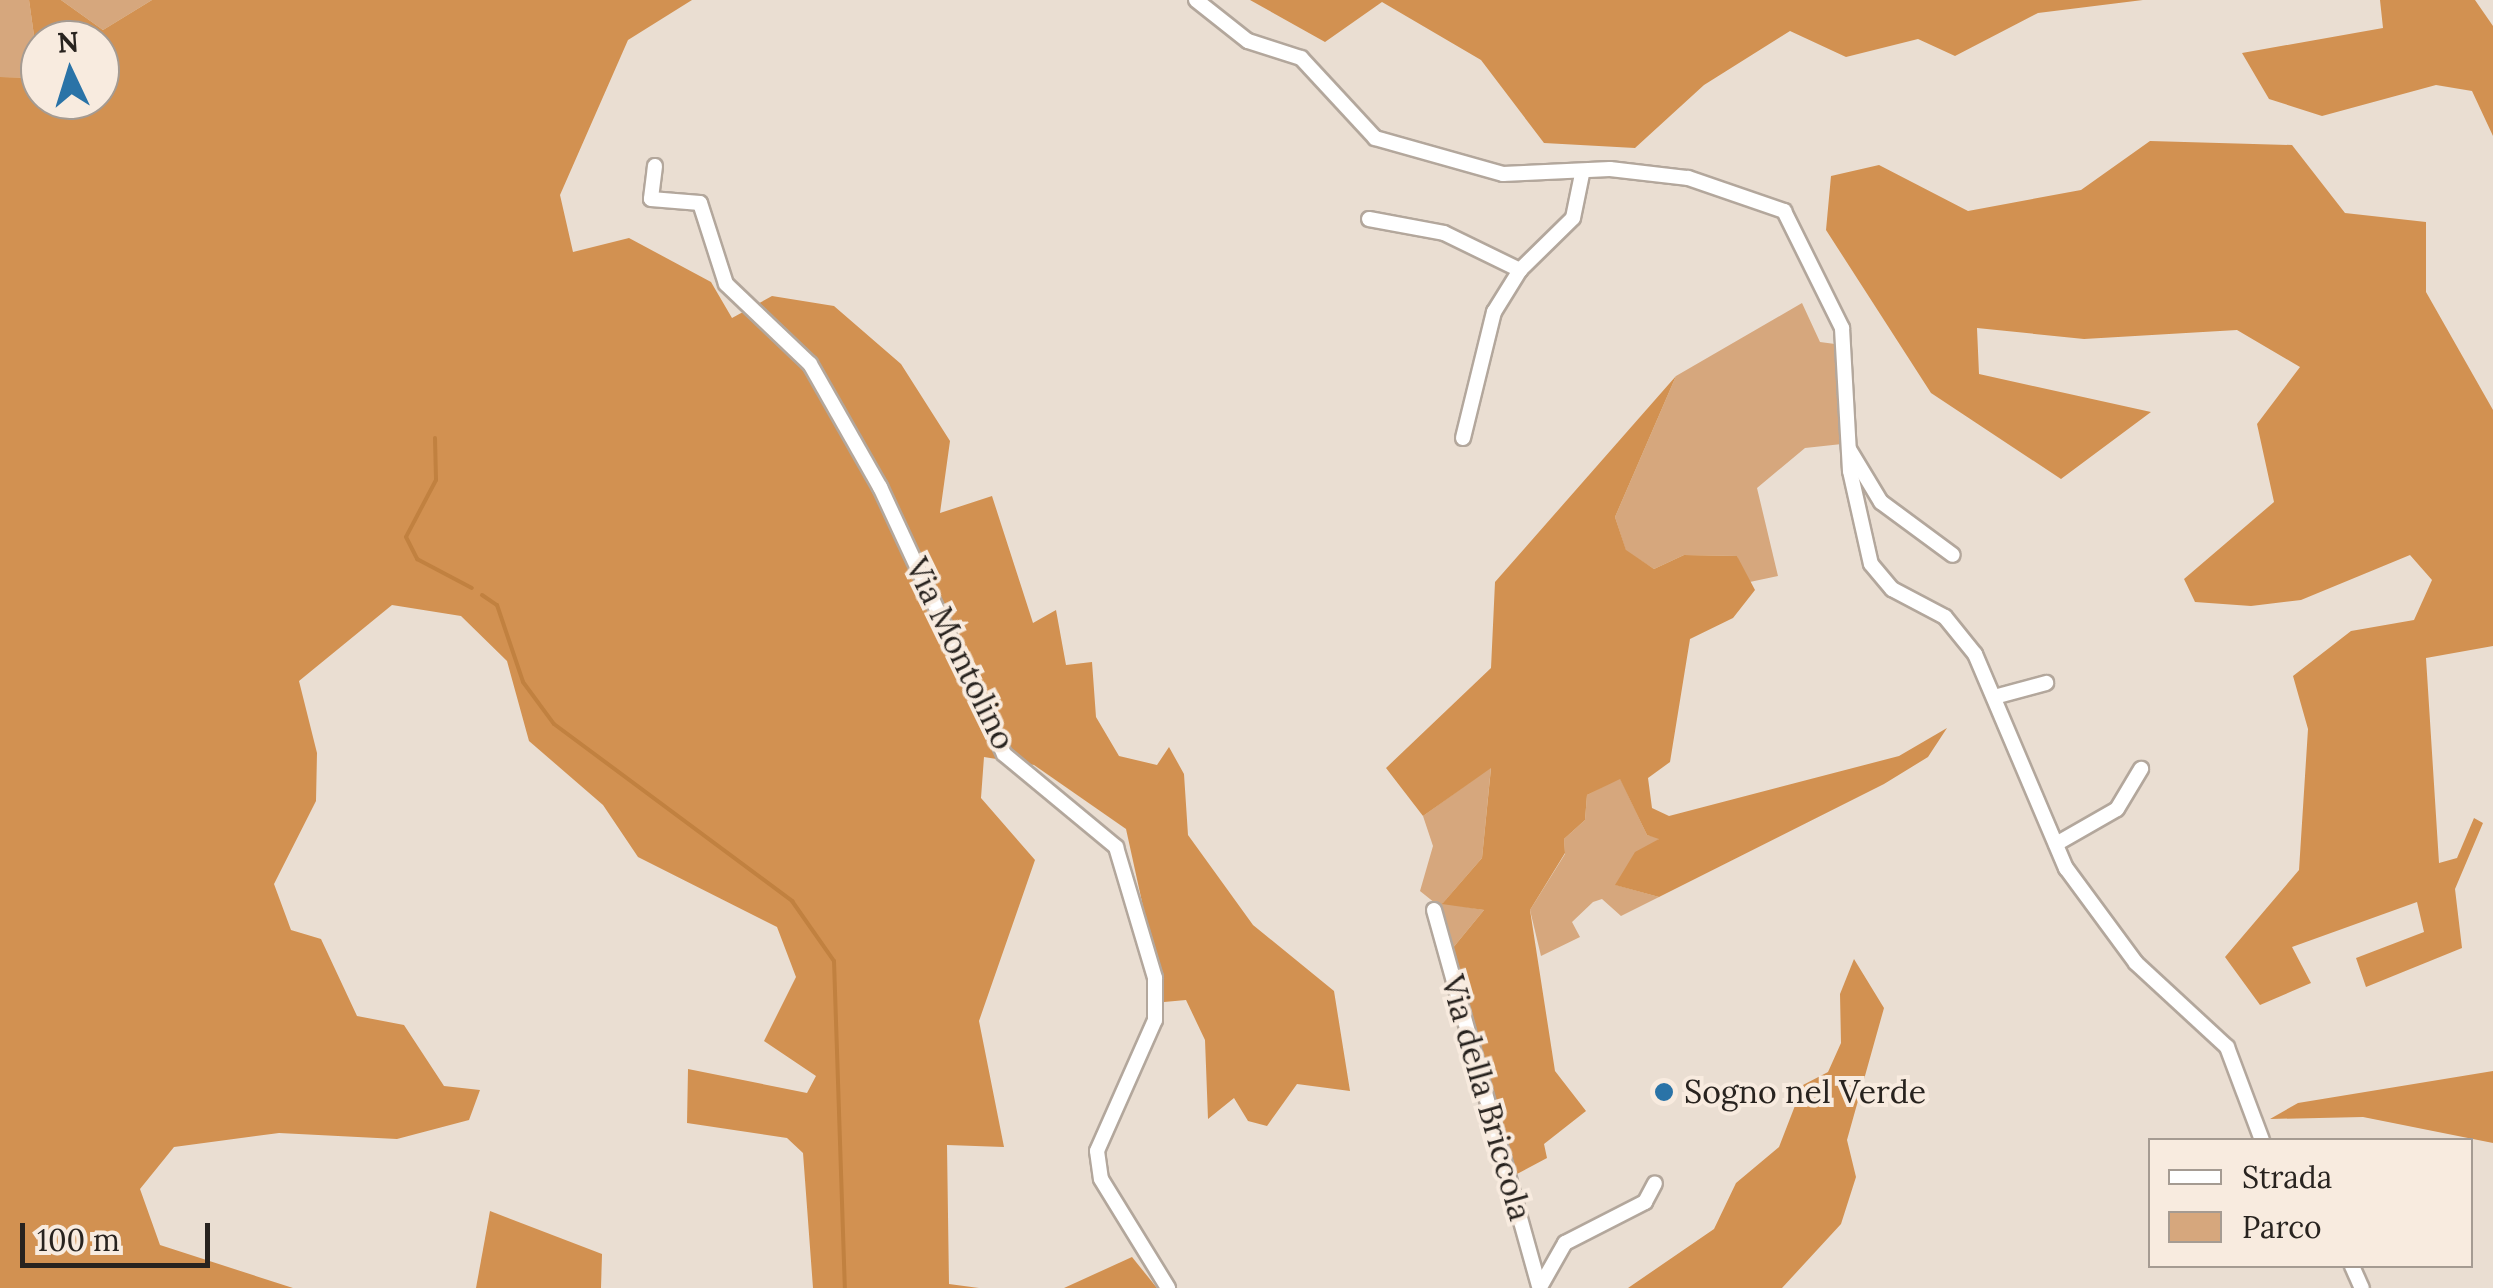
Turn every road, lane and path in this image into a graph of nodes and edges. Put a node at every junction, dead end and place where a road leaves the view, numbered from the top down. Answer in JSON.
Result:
{"nodes":[{"id":1,"x":1196,"y":0,"type":"edge"},
{"id":2,"x":655,"y":166,"type":"dead end"},
{"id":3,"x":1582,"y":174,"type":"junction"},
{"id":4,"x":1369,"y":218,"type":"dead end"},
{"id":5,"x":1520,"y":270,"type":"junction"},
{"id":6,"x":1464,"y":438,"type":"dead end"},
{"id":7,"x":1849,"y":450,"type":"junction"},
{"id":8,"x":1953,"y":556,"type":"dead end"},
{"id":9,"x":2046,"y":683,"type":"dead end"},
{"id":10,"x":1998,"y":696,"type":"junction"},
{"id":11,"x":2141,"y":769,"type":"dead end"},
{"id":12,"x":2056,"y":844,"type":"junction"},
{"id":13,"x":1434,"y":910,"type":"dead end"},
{"id":14,"x":2261,"y":1138,"type":"edge"},
{"id":15,"x":1655,"y":1182,"type":"dead end"},
{"id":16,"x":1540,"y":1287,"type":"edge"},
{"id":17,"x":1168,"y":1288,"type":"edge"}],
"edges":[{"from":1,"to":3,"type":"street"},
{"from":2,"to":17,"type":"street","name":"Via Montolino"},
{"from":3,"to":5,"type":"street"},
{"from":3,"to":7,"type":"street"},
{"from":4,"to":5,"type":"street"},
{"from":5,"to":6,"type":"street"},
{"from":7,"to":8,"type":"street"},
{"from":7,"to":10,"type":"street"},
{"from":9,"to":10,"type":"street"},
{"from":10,"to":12,"type":"street"},
{"from":11,"to":12,"type":"street"},
{"from":12,"to":14,"type":"street"},
{"from":13,"to":16,"type":"street","name":"Via della Briccola"},
{"from":15,"to":16,"type":"street"}]}
